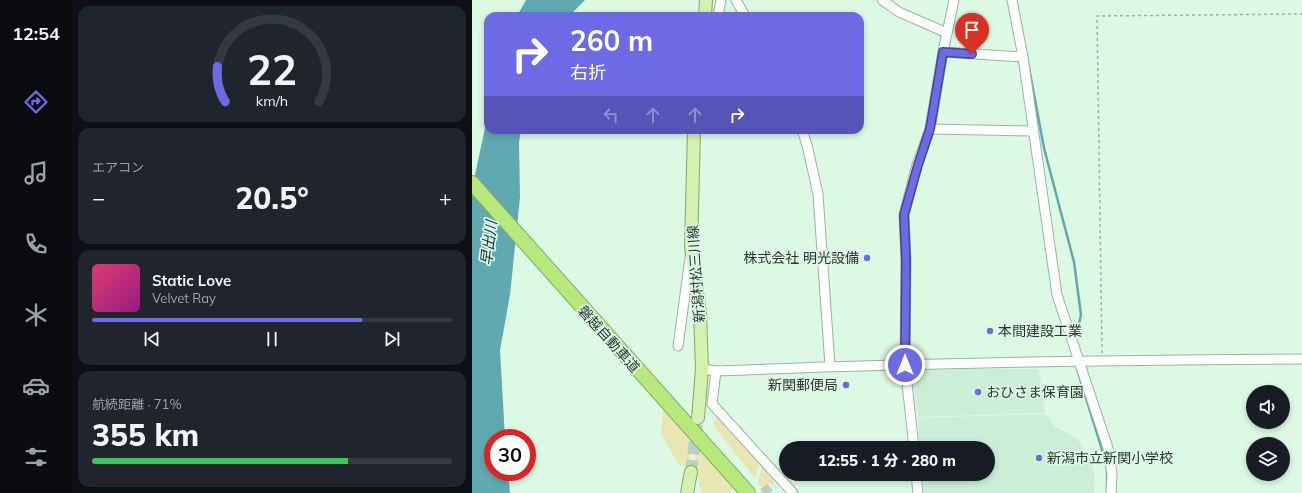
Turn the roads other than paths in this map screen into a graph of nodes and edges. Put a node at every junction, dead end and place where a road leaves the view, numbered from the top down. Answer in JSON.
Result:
{"nodes":[{"id":1,"x":706,"y":0,"type":"edge"},
{"id":2,"x":721,"y":0,"type":"edge"},
{"id":3,"x":736,"y":0,"type":"edge"},
{"id":4,"x":882,"y":0,"type":"edge"},
{"id":5,"x":954,"y":0,"type":"edge"},
{"id":6,"x":1012,"y":0,"type":"edge"},
{"id":7,"x":705,"y":12,"type":"edge"},
{"id":8,"x":719,"y":12,"type":"edge"},
{"id":9,"x":743,"y":12,"type":"edge"},
{"id":10,"x":947,"y":33,"type":"junction"},
{"id":11,"x":943,"y":52,"type":"junction"},
{"id":12,"x":1023,"y":57,"type":"junction"},
{"id":13,"x":930,"y":129,"type":"junction"},
{"id":14,"x":1033,"y":131,"type":"junction"},
{"id":15,"x":694,"y":134,"type":"edge"},
{"id":16,"x":803,"y":134,"type":"edge"},
{"id":17,"x":472,"y":184,"type":"edge"},
{"id":18,"x":691,"y":246,"type":"junction"},
{"id":19,"x":678,"y":346,"type":"dead end"},
{"id":20,"x":1302,"y":359,"type":"edge"},
{"id":21,"x":1079,"y":361,"type":"junction"},
{"id":22,"x":905,"y":365,"type":"junction"},
{"id":23,"x":830,"y":366,"type":"junction"},
{"id":24,"x":702,"y":369,"type":"junction"},
{"id":25,"x":716,"y":371,"type":"junction"},
{"id":26,"x":698,"y":418,"type":"tunnel mouth"},
{"id":27,"x":913,"y":441,"type":"edge"},
{"id":28,"x":691,"y":472,"type":"tunnel mouth"},
{"id":29,"x":917,"y":481,"type":"edge"},
{"id":30,"x":687,"y":493,"type":"edge"},
{"id":31,"x":748,"y":493,"type":"edge"},
{"id":32,"x":793,"y":493,"type":"edge"},
{"id":33,"x":918,"y":493,"type":"edge"},
{"id":34,"x":1111,"y":493,"type":"edge"}],
"edges":[{"from":1,"to":7,"type":"main road"},
{"from":2,"to":8,"type":"street"},
{"from":3,"to":9,"type":"street"},
{"from":4,"to":10,"type":"street"},
{"from":5,"to":10,"type":"street"},
{"from":6,"to":12,"type":"street"},
{"from":10,"to":11,"type":"street"},
{"from":11,"to":12,"type":"street"},
{"from":11,"to":13,"type":"street"},
{"from":12,"to":14,"type":"street"},
{"from":13,"to":14,"type":"street"},
{"from":13,"to":22,"type":"street"},
{"from":14,"to":21,"type":"street"},
{"from":15,"to":18,"type":"main road","name":"新潟村松三川線"},
{"from":16,"to":23,"type":"street"},
{"from":17,"to":31,"type":"highway","name":"磐越自動車道"},
{"from":18,"to":19,"type":"street"},
{"from":18,"to":24,"type":"main road","name":"新潟村松三川線"},
{"from":20,"to":21,"type":"street"},
{"from":21,"to":22,"type":"street"},
{"from":21,"to":34,"type":"street"},
{"from":22,"to":23,"type":"street"},
{"from":22,"to":27,"type":"street"},
{"from":23,"to":25,"type":"street"},
{"from":24,"to":25,"type":"street"},
{"from":24,"to":26,"type":"main road","name":"新潟村松三川線"},
{"from":25,"to":32,"type":"street"},
{"from":28,"to":30,"type":"main road"},
{"from":29,"to":33,"type":"street"}]}
